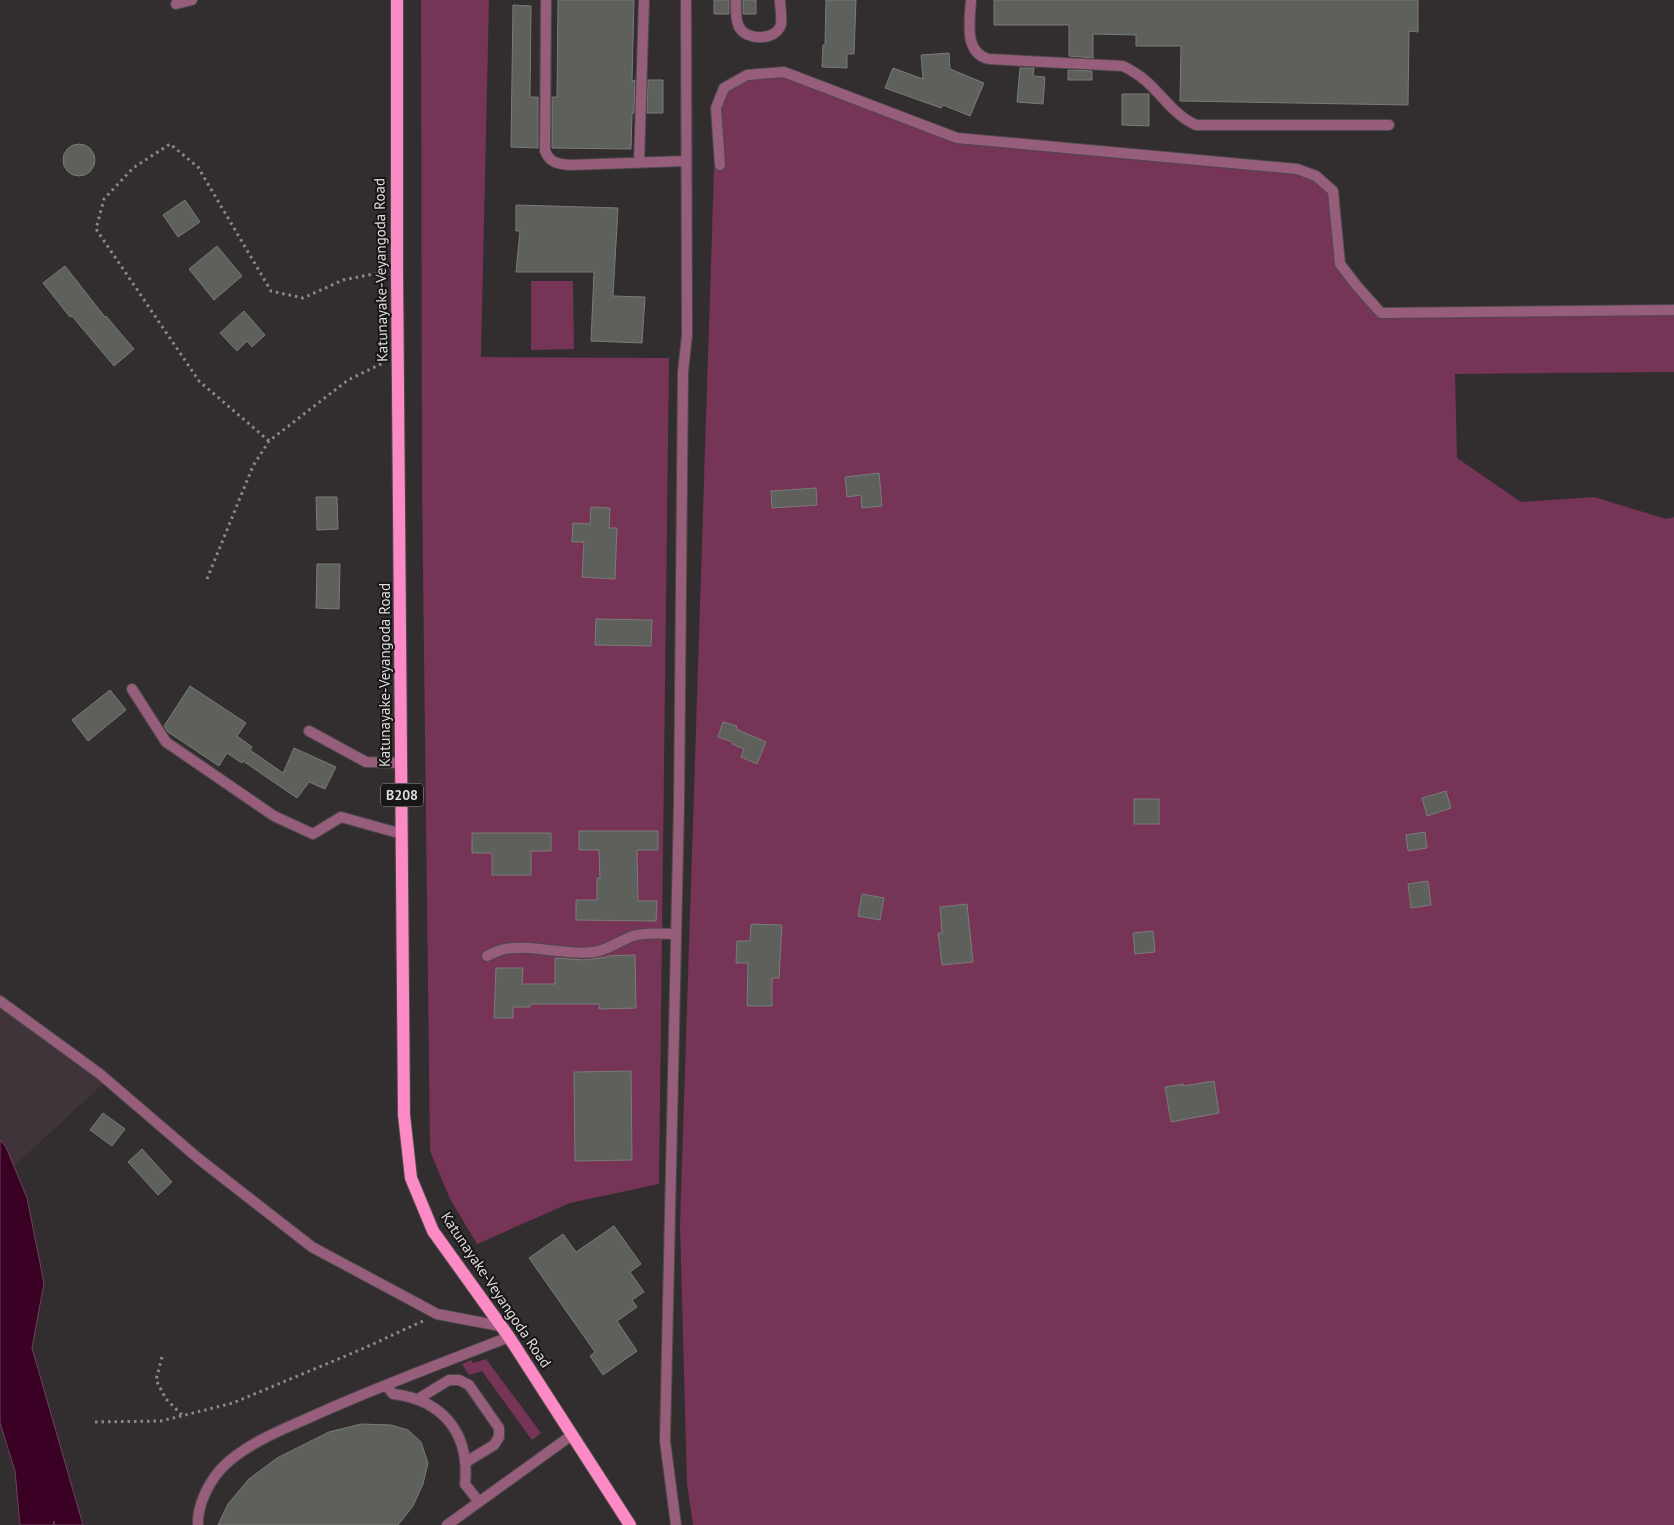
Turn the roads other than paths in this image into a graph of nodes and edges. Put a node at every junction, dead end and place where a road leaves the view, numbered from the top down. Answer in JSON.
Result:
{"nodes":[{"id":1,"x":192,"y":0,"type":"edge"},
{"id":2,"x":397,"y":0,"type":"edge"},
{"id":3,"x":546,"y":0,"type":"edge"},
{"id":4,"x":644,"y":0,"type":"edge"},
{"id":5,"x":686,"y":0,"type":"edge"},
{"id":6,"x":736,"y":0,"type":"edge"},
{"id":7,"x":780,"y":0,"type":"edge"},
{"id":8,"x":971,"y":0,"type":"edge"},
{"id":9,"x":176,"y":4,"type":"dead end"},
{"id":10,"x":1389,"y":125,"type":"dead end"},
{"id":11,"x":686,"y":160,"type":"junction"},
{"id":12,"x":639,"y":163,"type":"junction"},
{"id":13,"x":720,"y":165,"type":"dead end"},
{"id":14,"x":1674,"y":310,"type":"edge"},
{"id":15,"x":132,"y":689,"type":"dead end"},
{"id":16,"x":309,"y":731,"type":"dead end"},
{"id":17,"x":402,"y":763,"type":"junction"},
{"id":18,"x":402,"y":834,"type":"junction"},
{"id":19,"x":676,"y":934,"type":"junction"},
{"id":20,"x":487,"y":956,"type":"dead end"},
{"id":21,"x":0,"y":1001,"type":"edge"},
{"id":22,"x":500,"y":1326,"type":"junction"},
{"id":23,"x":509,"y":1338,"type":"junction"},
{"id":24,"x":386,"y":1386,"type":"junction"},
{"id":25,"x":418,"y":1399,"type":"junction"},
{"id":26,"x":572,"y":1436,"type":"junction"},
{"id":27,"x":466,"y":1462,"type":"junction"},
{"id":28,"x":479,"y":1502,"type":"junction"},
{"id":29,"x":198,"y":1525,"type":"edge"},
{"id":30,"x":447,"y":1525,"type":"edge"},
{"id":31,"x":630,"y":1525,"type":"edge"},
{"id":32,"x":676,"y":1525,"type":"edge"}],
"edges":[{"from":1,"to":9,"type":"street"},
{"from":2,"to":17,"type":"main road","name":"Katunayake-Veyangoda Road","number":"B208"},
{"from":3,"to":12,"type":"street"},
{"from":4,"to":12,"type":"street"},
{"from":5,"to":11,"type":"street"},
{"from":6,"to":7,"type":"street"},
{"from":8,"to":10,"type":"street"},
{"from":11,"to":12,"type":"street"},
{"from":11,"to":19,"type":"street"},
{"from":13,"to":14,"type":"street"},
{"from":15,"to":18,"type":"street"},
{"from":16,"to":17,"type":"street"},
{"from":17,"to":18,"type":"main road","name":"Katunayake-Veyangoda Road","number":"B208"},
{"from":18,"to":22,"type":"main road","name":"Katunayake-Veyangoda Road","number":"B208"},
{"from":19,"to":20,"type":"street"},
{"from":19,"to":32,"type":"street"},
{"from":21,"to":22,"type":"street"},
{"from":22,"to":23,"type":"main road","name":"Katunayake-Veyangoda Road","number":"B208"},
{"from":23,"to":24,"type":"street"},
{"from":23,"to":26,"type":"main road","name":"Katunayake-Veyangoda Road","number":"B208"},
{"from":24,"to":25,"type":"street"},
{"from":24,"to":29,"type":"street"},
{"from":25,"to":27,"type":"street"},
{"from":25,"to":27,"type":"street"},
{"from":26,"to":28,"type":"street"},
{"from":26,"to":31,"type":"main road","name":"Katunayake-Veyangoda Road","number":"B208"},
{"from":27,"to":28,"type":"street"},
{"from":28,"to":30,"type":"street"}]}
